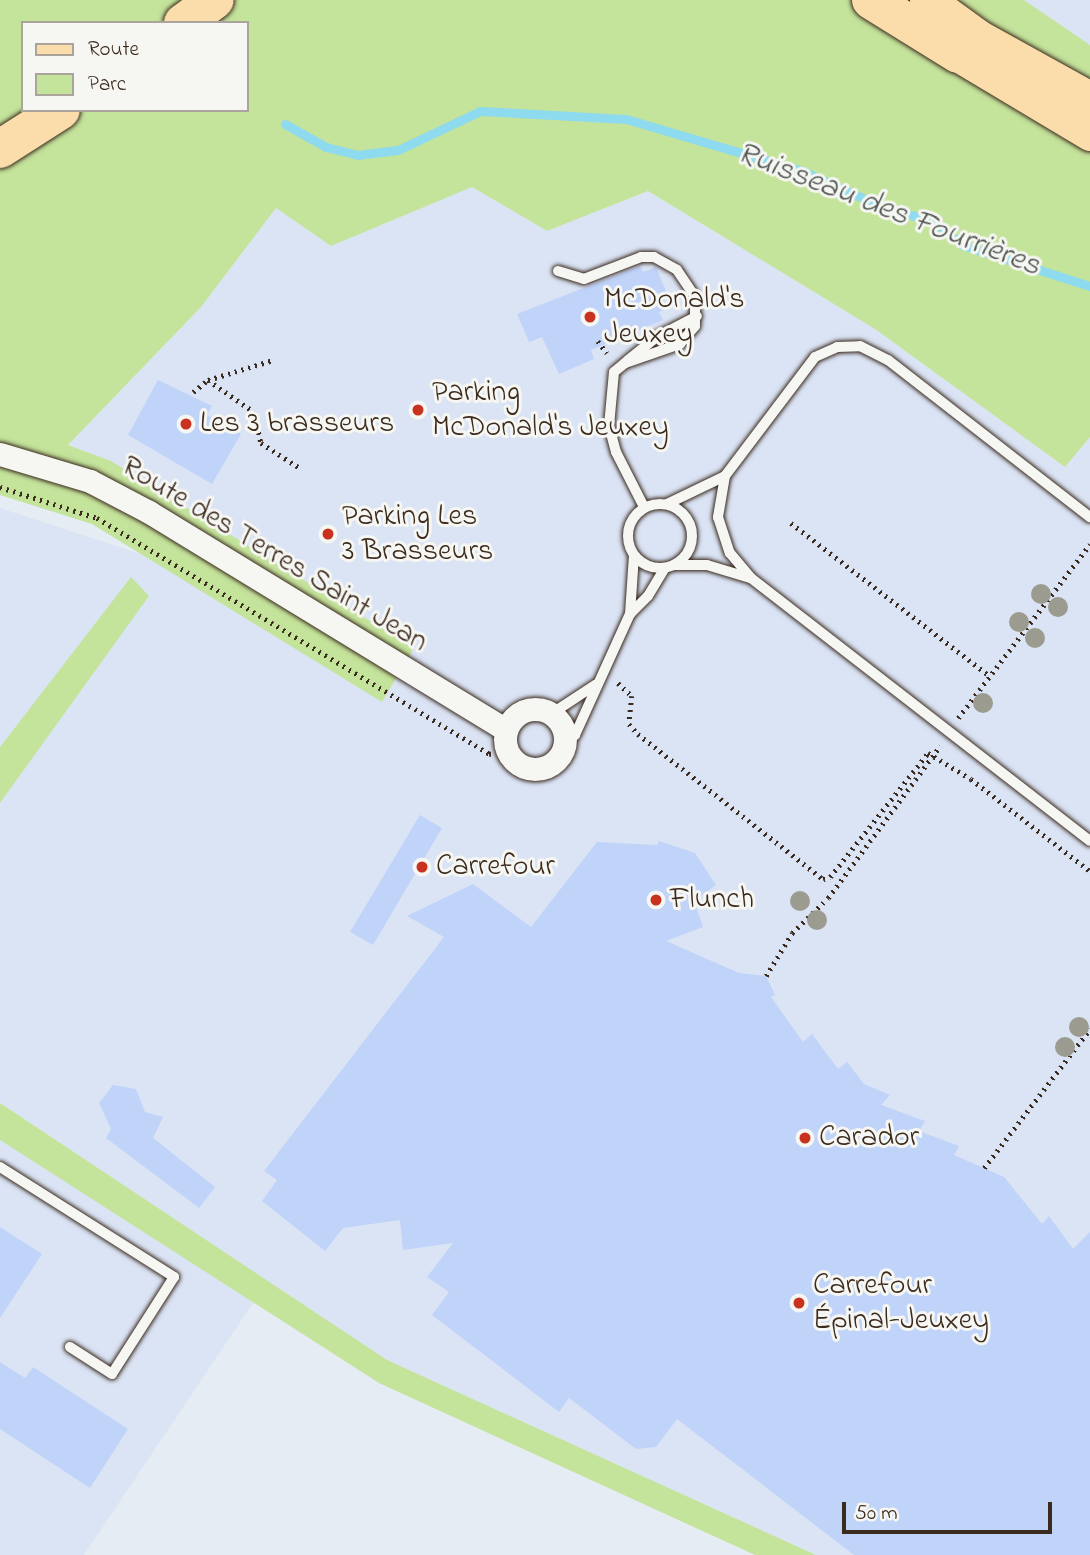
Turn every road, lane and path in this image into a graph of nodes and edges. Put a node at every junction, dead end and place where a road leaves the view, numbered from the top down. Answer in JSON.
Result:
{"nodes":[{"id":1,"x":215,"y":0,"type":"edge"},
{"id":2,"x":871,"y":0,"type":"edge"},
{"id":3,"x":891,"y":0,"type":"edge"},
{"id":4,"x":927,"y":0,"type":"edge"},
{"id":5,"x":186,"y":21,"type":"edge"},
{"id":6,"x":958,"y":54,"type":"junction"},
{"id":7,"x":1090,"y":99,"type":"edge"},
{"id":8,"x":58,"y":112,"type":"edge"},
{"id":9,"x":1090,"y":133,"type":"edge"},
{"id":10,"x":0,"y":149,"type":"edge"},
{"id":11,"x":558,"y":271,"type":"dead end"},
{"id":12,"x":697,"y":316,"type":"junction"},
{"id":13,"x":273,"y":360,"type":"dead end"},
{"id":14,"x":625,"y":363,"type":"junction"},
{"id":15,"x":208,"y":380,"type":"junction"},
{"id":16,"x":193,"y":392,"type":"dead end"},
{"id":17,"x":0,"y":454,"type":"edge"},
{"id":18,"x":300,"y":468,"type":"dead end"},
{"id":19,"x":725,"y":476,"type":"junction"},
{"id":20,"x":0,"y":487,"type":"edge"},
{"id":21,"x":667,"y":504,"type":"junction"},
{"id":22,"x":644,"y":508,"type":"junction"},
{"id":23,"x":1090,"y":517,"type":"edge"},
{"id":24,"x":791,"y":523,"type":"dead end"},
{"id":25,"x":1090,"y":544,"type":"edge"},
{"id":26,"x":634,"y":556,"type":"junction"},
{"id":27,"x":669,"y":566,"type":"junction"},
{"id":28,"x":751,"y":578,"type":"junction"},
{"id":29,"x":630,"y":614,"type":"junction"},
{"id":30,"x":600,"y":674,"type":"junction"},
{"id":31,"x":990,"y":676,"type":"junction"},
{"id":32,"x":595,"y":685,"type":"junction"},
{"id":33,"x":551,"y":714,"type":"junction"},
{"id":34,"x":947,"y":732,"type":"junction"},
{"id":35,"x":507,"y":740,"type":"junction"},
{"id":36,"x":565,"y":742,"type":"junction"},
{"id":37,"x":937,"y":755,"type":"junction"},
{"id":38,"x":1090,"y":841,"type":"edge"},
{"id":39,"x":1090,"y":871,"type":"edge"},
{"id":40,"x":766,"y":976,"type":"dead end"},
{"id":41,"x":1090,"y":1029,"type":"edge"},
{"id":42,"x":0,"y":1167,"type":"edge"},
{"id":43,"x":984,"y":1168,"type":"dead end"},
{"id":44,"x":70,"y":1348,"type":"dead end"}],
"edges":[{"from":1,"to":5,"type":"highway"},
{"from":2,"to":6,"type":"highway"},
{"from":3,"to":6,"type":"main road"},
{"from":4,"to":7,"type":"main road"},
{"from":6,"to":9,"type":"main road"},
{"from":8,"to":10,"type":"highway"},
{"from":11,"to":12,"type":"lane"},
{"from":12,"to":14,"type":"lane"},
{"from":12,"to":14,"type":"lane"},
{"from":13,"to":15,"type":"path"},
{"from":14,"to":22,"type":"lane"},
{"from":15,"to":16,"type":"path"},
{"from":15,"to":18,"type":"path"},
{"from":17,"to":35,"type":"street","name":"Route des Terres Saint Jean"},
{"from":19,"to":21,"type":"lane"},
{"from":19,"to":23,"type":"lane"},
{"from":19,"to":28,"type":"lane"},
{"from":20,"to":35,"type":"path"},
{"from":21,"to":22,"type":"lane"},
{"from":21,"to":27,"type":"lane"},
{"from":22,"to":26,"type":"lane"},
{"from":24,"to":31,"type":"path"},
{"from":25,"to":31,"type":"path"},
{"from":26,"to":27,"type":"lane"},
{"from":26,"to":29,"type":"lane"},
{"from":27,"to":28,"type":"lane"},
{"from":27,"to":29,"type":"lane"},
{"from":28,"to":34,"type":"lane"},
{"from":29,"to":30,"type":"lane"},
{"from":30,"to":32,"type":"lane"},
{"from":30,"to":37,"type":"path"},
{"from":31,"to":34,"type":"path"},
{"from":32,"to":33,"type":"lane"},
{"from":32,"to":36,"type":"lane"},
{"from":33,"to":35,"type":"street"},
{"from":33,"to":36,"type":"street"},
{"from":34,"to":37,"type":"path"},
{"from":34,"to":38,"type":"lane"},
{"from":35,"to":36,"type":"street"},
{"from":37,"to":39,"type":"path"},
{"from":37,"to":40,"type":"path"},
{"from":41,"to":43,"type":"path"},
{"from":42,"to":44,"type":"lane"}]}
